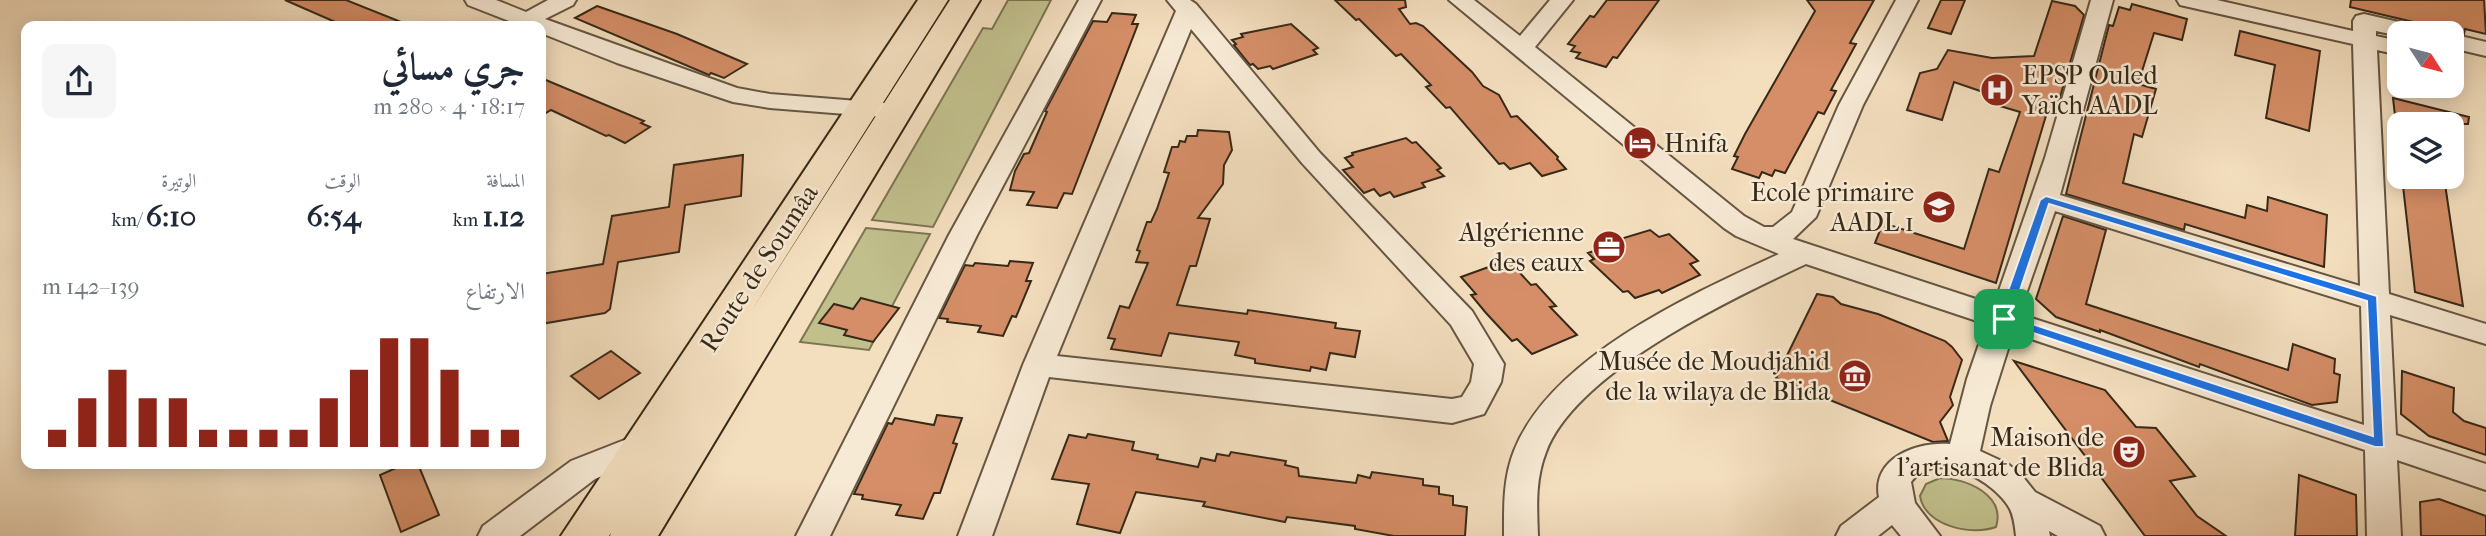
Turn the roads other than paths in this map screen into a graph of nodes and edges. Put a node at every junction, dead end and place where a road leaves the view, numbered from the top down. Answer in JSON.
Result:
{"nodes":[{"id":1,"x":476,"y":0,"type":"edge"},
{"id":2,"x":565,"y":0,"type":"edge"},
{"id":3,"x":933,"y":0,"type":"edge"},
{"id":4,"x":965,"y":0,"type":"edge"},
{"id":5,"x":1090,"y":0,"type":"edge"},
{"id":6,"x":1460,"y":0,"type":"edge"},
{"id":7,"x":1562,"y":0,"type":"edge"},
{"id":8,"x":1906,"y":0,"type":"edge"},
{"id":9,"x":2102,"y":0,"type":"edge"},
{"id":10,"x":2188,"y":0,"type":"edge"},
{"id":11,"x":2268,"y":0,"type":"edge"},
{"id":12,"x":1183,"y":4,"type":"edge"},
{"id":13,"x":517,"y":21,"type":"edge"},
{"id":14,"x":525,"y":21,"type":"edge"},
{"id":15,"x":546,"y":31,"type":"edge"},
{"id":16,"x":2365,"y":31,"type":"junction"},
{"id":17,"x":2387,"y":32,"type":"edge"},
{"id":18,"x":2387,"y":42,"type":"edge"},
{"id":19,"x":2464,"y":44,"type":"edge"},
{"id":20,"x":1522,"y":48,"type":"junction"},
{"id":21,"x":2486,"y":49,"type":"edge"},
{"id":22,"x":2464,"y":62,"type":"edge"},
{"id":23,"x":2486,"y":67,"type":"edge"},
{"id":24,"x":879,"y":110,"type":"junction"},
{"id":25,"x":2046,"y":200,"type":"junction"},
{"id":26,"x":1759,"y":236,"type":"junction"},
{"id":27,"x":1804,"y":254,"type":"junction"},
{"id":28,"x":2373,"y":299,"type":"junction"},
{"id":29,"x":2004,"y":319,"type":"junction"},
{"id":30,"x":2486,"y":334,"type":"edge"},
{"id":31,"x":1038,"y":365,"type":"junction"},
{"id":32,"x":693,"y":440,"type":"junction"},
{"id":33,"x":646,"y":442,"type":"junction"},
{"id":34,"x":2380,"y":443,"type":"junction"},
{"id":35,"x":1963,"y":459,"type":"junction"},
{"id":36,"x":2486,"y":477,"type":"edge"},
{"id":37,"x":1896,"y":503,"type":"junction"},
{"id":38,"x":2026,"y":503,"type":"junction"},
{"id":39,"x":495,"y":536,"type":"edge"},
{"id":40,"x":584,"y":536,"type":"edge"},
{"id":41,"x":633,"y":536,"type":"edge"},
{"id":42,"x":813,"y":536,"type":"edge"},
{"id":43,"x":975,"y":536,"type":"edge"},
{"id":44,"x":1521,"y":536,"type":"edge"},
{"id":45,"x":1853,"y":536,"type":"edge"},
{"id":46,"x":1923,"y":536,"type":"edge"},
{"id":47,"x":2033,"y":536,"type":"edge"},
{"id":48,"x":2088,"y":536,"type":"edge"},
{"id":49,"x":2384,"y":536,"type":"edge"}],
"edges":[{"from":1,"to":13,"type":"street"},
{"from":2,"to":14,"type":"street"},
{"from":3,"to":24,"type":"highway","name":"Route de Soumâa"},
{"from":4,"to":24,"type":"highway","name":"Route de Soumâa"},
{"from":5,"to":42,"type":"street"},
{"from":6,"to":20,"type":"street"},
{"from":7,"to":20,"type":"street"},
{"from":8,"to":26,"type":"street"},
{"from":9,"to":25,"type":"street"},
{"from":10,"to":16,"type":"street"},
{"from":11,"to":16,"type":"street"},
{"from":12,"to":31,"type":"street"},
{"from":12,"to":31,"type":"street"},
{"from":15,"to":24,"type":"street"},
{"from":16,"to":17,"type":"street"},
{"from":16,"to":18,"type":"street"},
{"from":16,"to":28,"type":"street"},
{"from":19,"to":21,"type":"street"},
{"from":20,"to":26,"type":"street"},
{"from":22,"to":23,"type":"street"},
{"from":24,"to":32,"type":"highway","name":"Route de Soumâa"},
{"from":24,"to":33,"type":"highway","name":"Route de Soumâa"},
{"from":25,"to":28,"type":"street"},
{"from":25,"to":29,"type":"street"},
{"from":26,"to":27,"type":"street"},
{"from":27,"to":29,"type":"street"},
{"from":27,"to":44,"type":"street"},
{"from":28,"to":30,"type":"street"},
{"from":28,"to":34,"type":"street"},
{"from":29,"to":34,"type":"street"},
{"from":29,"to":35,"type":"street"},
{"from":31,"to":43,"type":"street"},
{"from":32,"to":33,"type":"street"},
{"from":32,"to":41,"type":"highway","name":"Route de Soumâa"},
{"from":33,"to":39,"type":"street"},
{"from":33,"to":40,"type":"highway","name":"Route de Soumâa"},
{"from":34,"to":36,"type":"street"},
{"from":34,"to":49,"type":"street"},
{"from":35,"to":37,"type":"street"},
{"from":35,"to":38,"type":"street"},
{"from":37,"to":45,"type":"street"},
{"from":37,"to":46,"type":"street"},
{"from":38,"to":47,"type":"street"},
{"from":38,"to":48,"type":"street"}]}
